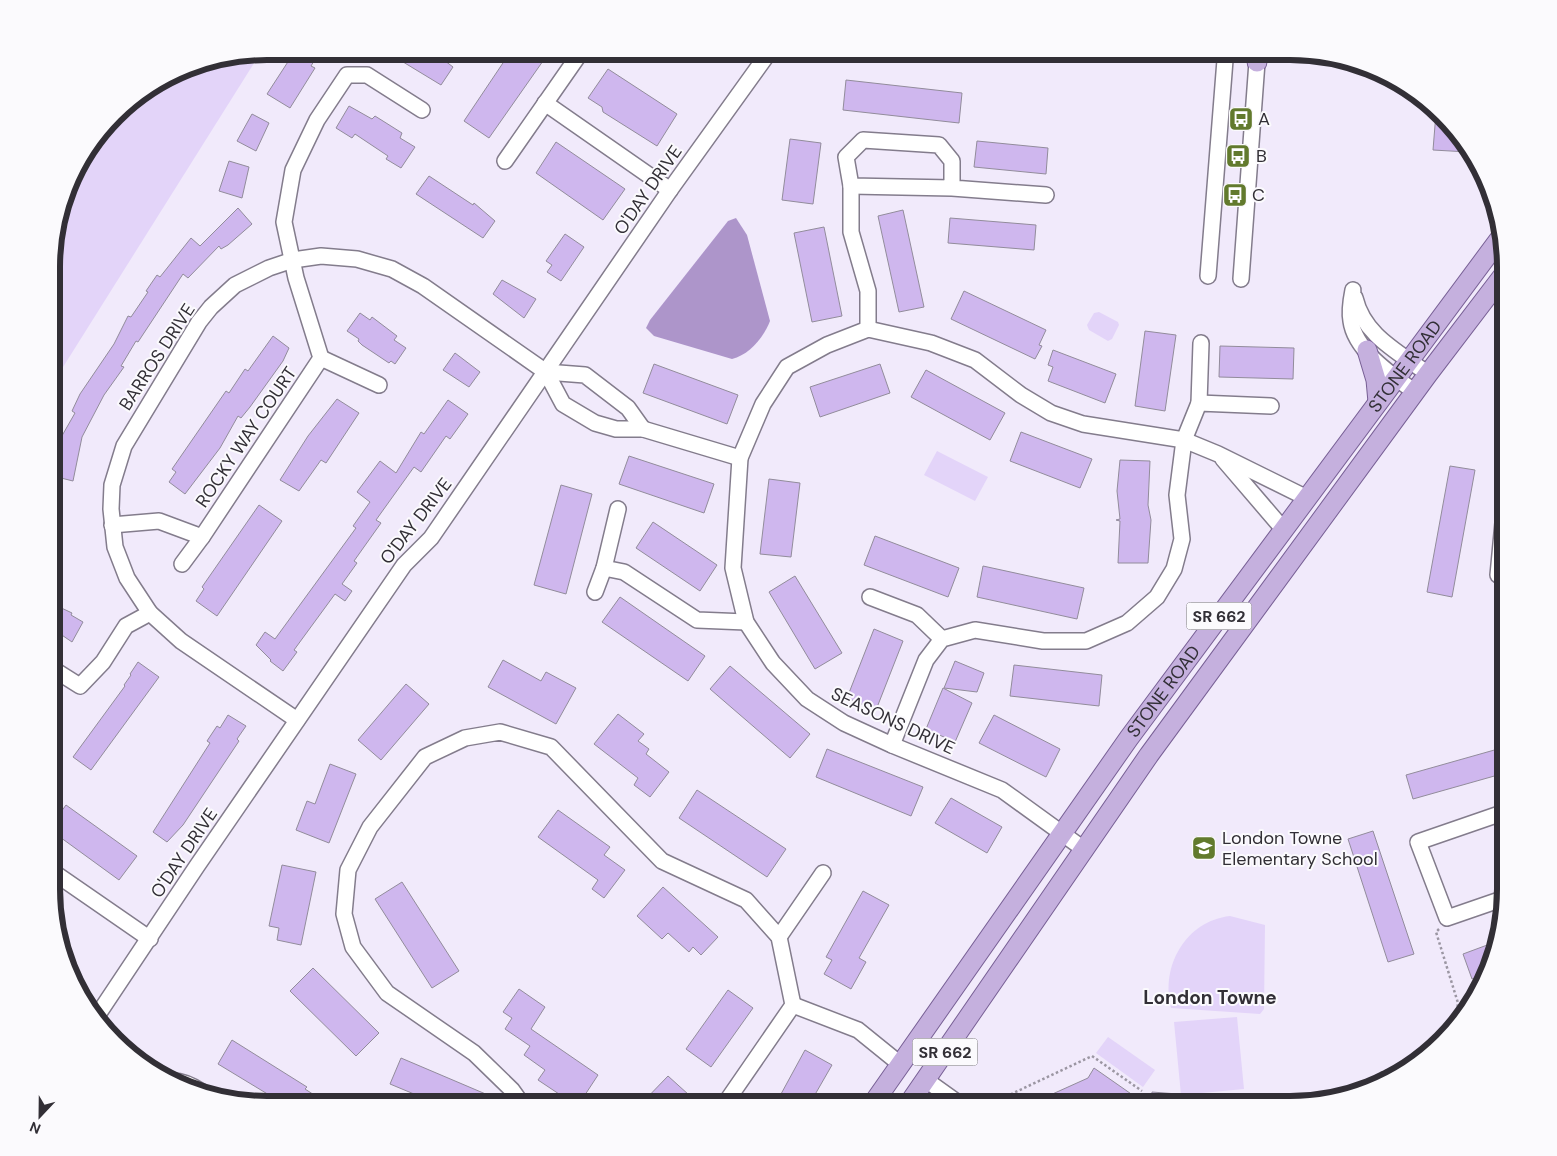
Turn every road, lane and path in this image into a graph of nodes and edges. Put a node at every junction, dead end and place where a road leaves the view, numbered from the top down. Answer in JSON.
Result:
{"nodes":[{"id":1,"x":575,"y":60,"type":"edge"},
{"id":2,"x":764,"y":60,"type":"edge"},
{"id":3,"x":1225,"y":60,"type":"dead end"},
{"id":4,"x":1257,"y":60,"type":"edge"},
{"id":5,"x":545,"y":103,"type":"junction"},
{"id":6,"x":422,"y":110,"type":"dead end"},
{"id":7,"x":505,"y":161,"type":"dead end"},
{"id":8,"x":851,"y":186,"type":"junction"},
{"id":9,"x":952,"y":188,"type":"junction"},
{"id":10,"x":670,"y":190,"type":"junction"},
{"id":11,"x":1046,"y":195,"type":"dead end"},
{"id":12,"x":1496,"y":244,"type":"edge"},
{"id":13,"x":293,"y":260,"type":"junction"},
{"id":14,"x":1208,"y":276,"type":"dead end"},
{"id":15,"x":1241,"y":279,"type":"dead end"},
{"id":16,"x":1497,"y":283,"type":"edge"},
{"id":17,"x":868,"y":329,"type":"junction"},
{"id":18,"x":1201,"y":343,"type":"dead end"},
{"id":19,"x":1367,"y":350,"type":"junction"},
{"id":20,"x":321,"y":358,"type":"junction"},
{"id":21,"x":1410,"y":360,"type":"junction"},
{"id":22,"x":546,"y":372,"type":"junction"},
{"id":23,"x":1428,"y":374,"type":"junction"},
{"id":24,"x":1397,"y":378,"type":"junction"},
{"id":25,"x":379,"y":385,"type":"dead end"},
{"id":26,"x":1415,"y":392,"type":"junction"},
{"id":27,"x":1378,"y":402,"type":"junction"},
{"id":28,"x":1199,"y":403,"type":"junction"},
{"id":29,"x":1271,"y":406,"type":"dead end"},
{"id":30,"x":643,"y":429,"type":"junction"},
{"id":31,"x":1184,"y":440,"type":"junction"},
{"id":32,"x":1218,"y":454,"type":"junction"},
{"id":33,"x":740,"y":458,"type":"junction"},
{"id":34,"x":1307,"y":498,"type":"junction"},
{"id":35,"x":618,"y":509,"type":"dead end"},
{"id":36,"x":112,"y":525,"type":"junction"},
{"id":37,"x":1283,"y":529,"type":"junction"},
{"id":38,"x":202,"y":537,"type":"junction"},
{"id":39,"x":182,"y":564,"type":"dead end"},
{"id":40,"x":604,"y":568,"type":"junction"},
{"id":41,"x":595,"y":592,"type":"dead end"},
{"id":42,"x":870,"y":597,"type":"dead end"},
{"id":43,"x":150,"y":613,"type":"junction"},
{"id":44,"x":746,"y":622,"type":"junction"},
{"id":45,"x":942,"y":639,"type":"junction"},
{"id":46,"x":60,"y":673,"type":"edge"},
{"id":47,"x":297,"y":720,"type":"junction"},
{"id":48,"x":892,"y":745,"type":"junction"},
{"id":49,"x":1497,"y":815,"type":"edge"},
{"id":50,"x":1062,"y":832,"type":"junction"},
{"id":51,"x":1085,"y":850,"type":"junction"},
{"id":52,"x":824,"y":873,"type":"dead end"},
{"id":53,"x":60,"y":877,"type":"edge"},
{"id":54,"x":1497,"y":901,"type":"edge"},
{"id":55,"x":1447,"y":918,"type":"junction"},
{"id":56,"x":779,"y":937,"type":"junction"},
{"id":57,"x":150,"y":939,"type":"junction"},
{"id":58,"x":793,"y":1005,"type":"junction"},
{"id":59,"x":100,"y":1011,"type":"edge"},
{"id":60,"x":1457,"y":1011,"type":"edge"},
{"id":61,"x":900,"y":1064,"type":"junction"},
{"id":62,"x":1389,"y":1070,"type":"edge"},
{"id":63,"x":926,"y":1080,"type":"junction"},
{"id":64,"x":1368,"y":1080,"type":"edge"},
{"id":65,"x":1142,"y":1091,"type":"dead end"},
{"id":66,"x":516,"y":1096,"type":"edge"},
{"id":67,"x":730,"y":1096,"type":"edge"},
{"id":68,"x":878,"y":1096,"type":"edge"},
{"id":69,"x":914,"y":1096,"type":"edge"},
{"id":70,"x":948,"y":1096,"type":"edge"},
{"id":71,"x":1007,"y":1096,"type":"edge"}],
"edges":[{"from":1,"to":5,"type":"street"},
{"from":2,"to":10,"type":"street","name":"O'DAY DRIVE"},
{"from":3,"to":14,"type":"street"},
{"from":4,"to":15,"type":"street"},
{"from":5,"to":7,"type":"street"},
{"from":5,"to":10,"type":"street"},
{"from":6,"to":13,"type":"street"},
{"from":8,"to":9,"type":"street"},
{"from":8,"to":9,"type":"street"},
{"from":8,"to":17,"type":"street"},
{"from":9,"to":11,"type":"street"},
{"from":10,"to":22,"type":"street","name":"O'DAY DRIVE"},
{"from":12,"to":21,"type":"main road","name":"STONE ROAD","number":"SR 662"},
{"from":13,"to":20,"type":"street"},
{"from":13,"to":22,"type":"street","name":"BARROS DRIVE"},
{"from":13,"to":36,"type":"street","name":"BARROS DRIVE"},
{"from":16,"to":23,"type":"main road","name":"STONE ROAD","number":"SR 662"},
{"from":17,"to":31,"type":"street"},
{"from":17,"to":33,"type":"street","name":"SEASONS DRIVE"},
{"from":18,"to":28,"type":"street"},
{"from":19,"to":21,"type":"street"},
{"from":19,"to":24,"type":"street"},
{"from":19,"to":27,"type":"main road"},
{"from":20,"to":25,"type":"street"},
{"from":20,"to":38,"type":"street","name":"ROCKY WAY COURT"},
{"from":21,"to":23,"type":"street"},
{"from":21,"to":24,"type":"main road","name":"STONE ROAD","number":"SR 662"},
{"from":22,"to":30,"type":"street"},
{"from":22,"to":30,"type":"street"},
{"from":22,"to":47,"type":"street","name":"O'DAY DRIVE"},
{"from":23,"to":26,"type":"main road","name":"STONE ROAD","number":"SR 662"},
{"from":24,"to":26,"type":"street"},
{"from":24,"to":27,"type":"main road","name":"STONE ROAD","number":"SR 662"},
{"from":26,"to":51,"type":"main road","name":"STONE ROAD","number":"SR 662"},
{"from":27,"to":34,"type":"main road","name":"STONE ROAD","number":"SR 662"},
{"from":28,"to":29,"type":"street"},
{"from":28,"to":31,"type":"street"},
{"from":30,"to":33,"type":"street"},
{"from":31,"to":32,"type":"street"},
{"from":31,"to":45,"type":"street"},
{"from":32,"to":34,"type":"street"},
{"from":32,"to":37,"type":"street"},
{"from":33,"to":44,"type":"street","name":"SEASONS DRIVE"},
{"from":34,"to":37,"type":"main road","name":"STONE ROAD","number":"SR 662"},
{"from":35,"to":40,"type":"street"},
{"from":36,"to":38,"type":"street"},
{"from":36,"to":43,"type":"street","name":"BARROS DRIVE"},
{"from":37,"to":50,"type":"main road","name":"STONE ROAD","number":"SR 662"},
{"from":38,"to":39,"type":"street","name":"ROCKY WAY COURT"},
{"from":40,"to":41,"type":"street"},
{"from":40,"to":44,"type":"street"},
{"from":42,"to":45,"type":"street"},
{"from":43,"to":46,"type":"street"},
{"from":43,"to":47,"type":"street","name":"BARROS DRIVE"},
{"from":44,"to":48,"type":"street","name":"SEASONS DRIVE"},
{"from":45,"to":48,"type":"street"},
{"from":47,"to":57,"type":"street","name":"O'DAY DRIVE"},
{"from":48,"to":50,"type":"street","name":"SEASONS DRIVE"},
{"from":49,"to":55,"type":"street"},
{"from":50,"to":51,"type":"street","name":"SEASONS DRIVE"},
{"from":50,"to":61,"type":"main road","name":"STONE ROAD","number":"SR 662"},
{"from":51,"to":63,"type":"main road","name":"STONE ROAD","number":"SR 662"},
{"from":52,"to":56,"type":"street"},
{"from":53,"to":57,"type":"street"},
{"from":54,"to":55,"type":"street"},
{"from":55,"to":60,"type":"path"},
{"from":56,"to":58,"type":"street"},
{"from":56,"to":66,"type":"street"},
{"from":57,"to":59,"type":"street","name":"O'DAY DRIVE"},
{"from":58,"to":61,"type":"street"},
{"from":58,"to":67,"type":"street"},
{"from":61,"to":68,"type":"main road","name":"STONE ROAD","number":"SR 662"},
{"from":62,"to":64,"type":"path"},
{"from":63,"to":69,"type":"main road","name":"STONE ROAD","number":"SR 662"},
{"from":63,"to":70,"type":"street"},
{"from":65,"to":71,"type":"path"}]}
